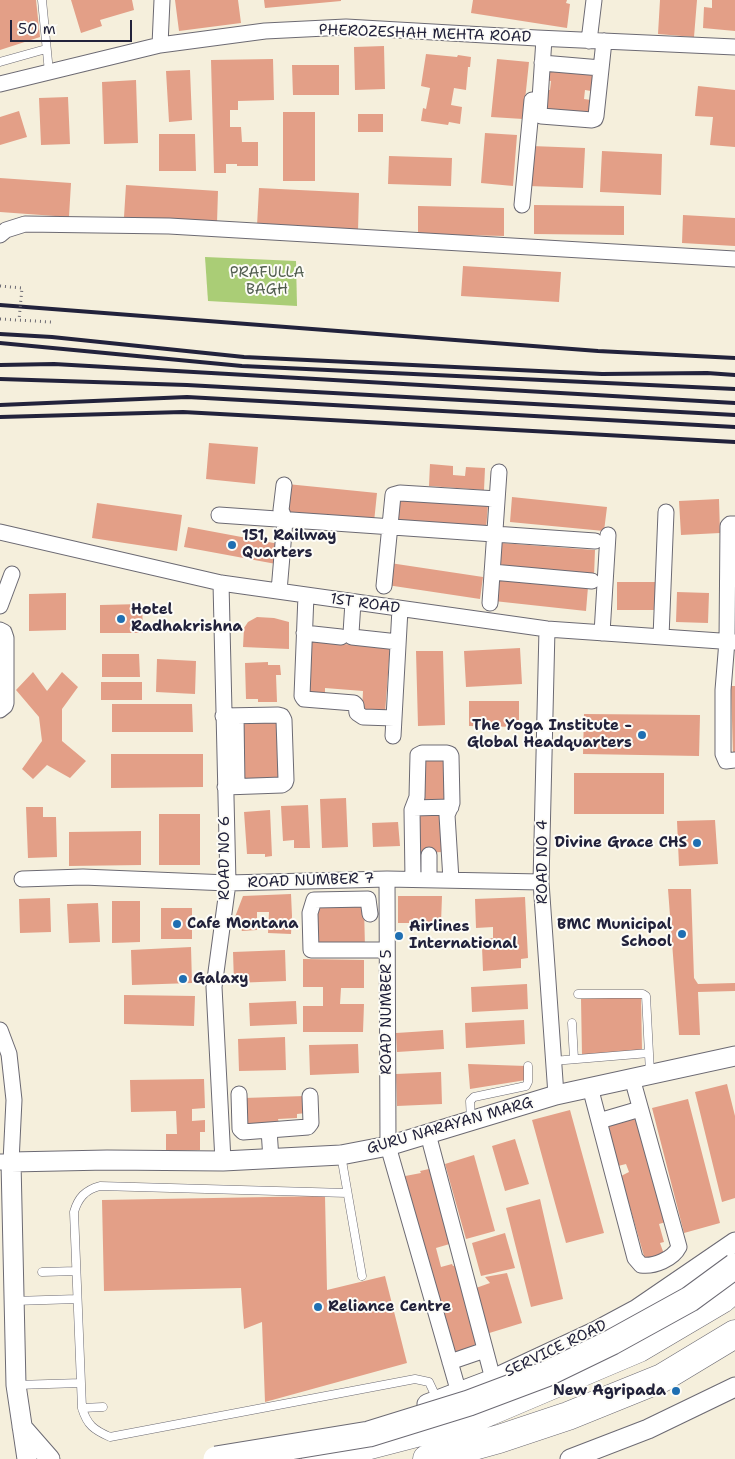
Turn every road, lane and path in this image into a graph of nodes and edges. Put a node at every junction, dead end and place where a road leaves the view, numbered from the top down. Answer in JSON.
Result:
{"nodes":[{"id":1,"x":42,"y":0,"type":"edge"},
{"id":2,"x":162,"y":0,"type":"edge"},
{"id":3,"x":594,"y":0,"type":"edge"},
{"id":4,"x":540,"y":38,"type":"junction"},
{"id":5,"x":589,"y":41,"type":"junction"},
{"id":6,"x":604,"y":41,"type":"junction"},
{"id":7,"x":160,"y":46,"type":"junction"},
{"id":8,"x":735,"y":47,"type":"edge"},
{"id":9,"x":46,"y":49,"type":"junction"},
{"id":10,"x":0,"y":62,"type":"edge"},
{"id":11,"x":542,"y":62,"type":"junction"},
{"id":12,"x":601,"y":68,"type":"junction"},
{"id":13,"x":49,"y":72,"type":"junction"},
{"id":14,"x":0,"y":84,"type":"edge"},
{"id":15,"x":522,"y":205,"type":"dead end"},
{"id":16,"x":0,"y":235,"type":"edge"},
{"id":17,"x":735,"y":259,"type":"edge"},
{"id":18,"x":0,"y":286,"type":"edge"},
{"id":19,"x":0,"y":319,"type":"edge"},
{"id":20,"x":19,"y":320,"type":"junction"},
{"id":21,"x":51,"y":322,"type":"dead end"},
{"id":22,"x":499,"y":472,"type":"dead end"},
{"id":23,"x":284,"y":485,"type":"dead end"},
{"id":24,"x":497,"y":499,"type":"junction"},
{"id":25,"x":666,"y":512,"type":"dead end"},
{"id":26,"x":218,"y":515,"type":"dead end"},
{"id":27,"x":285,"y":520,"type":"junction"},
{"id":28,"x":735,"y":524,"type":"edge"},
{"id":29,"x":389,"y":527,"type":"junction"},
{"id":30,"x":0,"y":532,"type":"edge"},
{"id":31,"x":495,"y":534,"type":"junction"},
{"id":32,"x":492,"y":572,"type":"junction"},
{"id":33,"x":12,"y":574,"type":"dead end"},
{"id":34,"x":592,"y":581,"type":"dead end"},
{"id":35,"x":221,"y":583,"type":"junction"},
{"id":36,"x":384,"y":586,"type":"dead end"},
{"id":37,"x":279,"y":591,"type":"junction"},
{"id":38,"x":306,"y":596,"type":"junction"},
{"id":39,"x":353,"y":602,"type":"junction"},
{"id":40,"x":490,"y":602,"type":"dead end"},
{"id":41,"x":0,"y":606,"type":"edge"},
{"id":42,"x":400,"y":609,"type":"junction"},
{"id":43,"x":731,"y":623,"type":"edge"},
{"id":44,"x":547,"y":629,"type":"junction"},
{"id":45,"x":0,"y":630,"type":"edge"},
{"id":46,"x":304,"y":633,"type":"junction"},
{"id":47,"x":602,"y":633,"type":"junction"},
{"id":48,"x":341,"y":636,"type":"dead end"},
{"id":49,"x":661,"y":637,"type":"junction"},
{"id":50,"x":731,"y":641,"type":"edge"},
{"id":51,"x":398,"y":642,"type":"junction"},
{"id":52,"x":0,"y":710,"type":"edge"},
{"id":53,"x":230,"y":716,"type":"junction"},
{"id":54,"x":394,"y":718,"type":"junction"},
{"id":55,"x":393,"y":736,"type":"dead end"},
{"id":56,"x":735,"y":760,"type":"edge"},
{"id":57,"x":231,"y":786,"type":"junction"},
{"id":58,"x":451,"y":807,"type":"junction"},
{"id":59,"x":413,"y":808,"type":"junction"},
{"id":60,"x":429,"y":855,"type":"dead end"},
{"id":61,"x":22,"y":879,"type":"dead end"},
{"id":62,"x":387,"y":879,"type":"junction"},
{"id":63,"x":413,"y":879,"type":"junction"},
{"id":64,"x":316,"y":880,"type":"junction"},
{"id":65,"x":429,"y":880,"type":"junction"},
{"id":66,"x":451,"y":880,"type":"junction"},
{"id":67,"x":541,"y":882,"type":"junction"},
{"id":68,"x":228,"y":883,"type":"junction"},
{"id":69,"x":368,"y":899,"type":"junction"},
{"id":70,"x":317,"y":900,"type":"junction"},
{"id":71,"x":370,"y":914,"type":"dead end"},
{"id":72,"x":387,"y":950,"type":"junction"},
{"id":73,"x":578,"y":994,"type":"dead end"},
{"id":74,"x":572,"y":1023,"type":"dead end"},
{"id":75,"x":0,"y":1030,"type":"edge"},
{"id":76,"x":649,"y":1053,"type":"junction"},
{"id":77,"x":735,"y":1056,"type":"edge"},
{"id":78,"x":574,"y":1060,"type":"junction"},
{"id":79,"x":553,"y":1061,"type":"junction"},
{"id":80,"x":528,"y":1066,"type":"dead end"},
{"id":81,"x":641,"y":1077,"type":"junction"},
{"id":82,"x":590,"y":1087,"type":"junction"},
{"id":83,"x":496,"y":1093,"type":"junction"},
{"id":84,"x":219,"y":1095,"type":"junction"},
{"id":85,"x":556,"y":1095,"type":"junction"},
{"id":86,"x":310,"y":1096,"type":"dead end"},
{"id":87,"x":640,"y":1109,"type":"junction"},
{"id":88,"x":497,"y":1113,"type":"junction"},
{"id":89,"x":471,"y":1121,"type":"junction"},
{"id":90,"x":599,"y":1121,"type":"junction"},
{"id":91,"x":269,"y":1130,"type":"junction"},
{"id":92,"x":428,"y":1134,"type":"junction"},
{"id":93,"x":388,"y":1146,"type":"junction"},
{"id":94,"x":341,"y":1155,"type":"junction"},
{"id":95,"x":271,"y":1159,"type":"junction"},
{"id":96,"x":222,"y":1161,"type":"junction"},
{"id":97,"x":5,"y":1162,"type":"edge"},
{"id":98,"x":347,"y":1193,"type":"junction"},
{"id":99,"x":735,"y":1242,"type":"edge"},
{"id":100,"x":735,"y":1266,"type":"edge"},
{"id":101,"x":76,"y":1271,"type":"junction"},
{"id":102,"x":42,"y":1272,"type":"dead end"},
{"id":103,"x":362,"y":1276,"type":"dead end"},
{"id":104,"x":735,"y":1288,"type":"edge"},
{"id":105,"x":78,"y":1299,"type":"junction"},
{"id":106,"x":14,"y":1301,"type":"junction"},
{"id":107,"x":735,"y":1334,"type":"edge"},
{"id":108,"x":485,"y":1350,"type":"junction"},
{"id":109,"x":450,"y":1362,"type":"junction"},
{"id":110,"x":493,"y":1379,"type":"junction"},
{"id":111,"x":81,"y":1383,"type":"junction"},
{"id":112,"x":8,"y":1385,"type":"edge"},
{"id":113,"x":735,"y":1386,"type":"edge"},
{"id":114,"x":459,"y":1392,"type":"junction"},
{"id":115,"x":438,"y":1400,"type":"junction"},
{"id":116,"x":103,"y":1407,"type":"dead end"},
{"id":117,"x":82,"y":1408,"type":"junction"},
{"id":118,"x":22,"y":1427,"type":"junction"},
{"id":119,"x":363,"y":1428,"type":"dead end"},
{"id":120,"x":439,"y":1446,"type":"edge"},
{"id":121,"x":27,"y":1459,"type":"edge"},
{"id":122,"x":50,"y":1459,"type":"edge"},
{"id":123,"x":216,"y":1459,"type":"edge"},
{"id":124,"x":316,"y":1459,"type":"edge"},
{"id":125,"x":570,"y":1459,"type":"edge"}],
"edges":[{"from":1,"to":9,"type":"lane"},
{"from":2,"to":7,"type":"street"},
{"from":3,"to":5,"type":"street"},
{"from":4,"to":5,"type":"street","name":"PHEROZESHAH MEHTA ROAD"},
{"from":4,"to":7,"type":"street","name":"PHEROZESHAH MEHTA ROAD"},
{"from":4,"to":11,"type":"street"},
{"from":4,"to":15,"type":"street"},
{"from":5,"to":6,"type":"street","name":"PHEROZESHAH MEHTA ROAD"},
{"from":6,"to":8,"type":"street","name":"PHEROZESHAH MEHTA ROAD"},
{"from":6,"to":12,"type":"street"},
{"from":7,"to":13,"type":"street","name":"PHEROZESHAH MEHTA ROAD"},
{"from":9,"to":10,"type":"lane"},
{"from":9,"to":13,"type":"lane"},
{"from":11,"to":12,"type":"street"},
{"from":11,"to":12,"type":"street"},
{"from":13,"to":14,"type":"street","name":"PHEROZESHAH MEHTA ROAD"},
{"from":16,"to":17,"type":"street"},
{"from":18,"to":20,"type":"path","bridge":true},
{"from":19,"to":20,"type":"path"},
{"from":20,"to":21,"type":"path"},
{"from":22,"to":24,"type":"street"},
{"from":23,"to":27,"type":"street"},
{"from":24,"to":29,"type":"street"},
{"from":24,"to":31,"type":"street"},
{"from":25,"to":49,"type":"street"},
{"from":26,"to":27,"type":"street"},
{"from":27,"to":29,"type":"street"},
{"from":27,"to":37,"type":"street"},
{"from":28,"to":43,"type":"street"},
{"from":29,"to":31,"type":"street"},
{"from":29,"to":36,"type":"street"},
{"from":30,"to":35,"type":"street","name":"1ST ROAD"},
{"from":31,"to":32,"type":"street"},
{"from":31,"to":47,"type":"street"},
{"from":32,"to":34,"type":"street"},
{"from":32,"to":40,"type":"street"},
{"from":33,"to":41,"type":"street"},
{"from":35,"to":37,"type":"street","name":"1ST ROAD"},
{"from":35,"to":53,"type":"street","name":"ROAD NO 6"},
{"from":37,"to":38,"type":"street","name":"1ST ROAD"},
{"from":38,"to":39,"type":"street","name":"1ST ROAD"},
{"from":38,"to":46,"type":"street"},
{"from":39,"to":42,"type":"street","name":"1ST ROAD"},
{"from":39,"to":51,"type":"street"},
{"from":42,"to":44,"type":"street","name":"1ST ROAD"},
{"from":42,"to":51,"type":"street"},
{"from":43,"to":50,"type":"street"},
{"from":44,"to":47,"type":"street","name":"1ST ROAD"},
{"from":44,"to":67,"type":"street","name":"ROAD NO 4"},
{"from":45,"to":52,"type":"street"},
{"from":46,"to":48,"type":"street"},
{"from":46,"to":54,"type":"street"},
{"from":47,"to":49,"type":"street","name":"1ST ROAD"},
{"from":49,"to":50,"type":"street","name":"1ST ROAD"},
{"from":50,"to":56,"type":"street"},
{"from":51,"to":54,"type":"street"},
{"from":53,"to":57,"type":"street","name":"ROAD NO 6"},
{"from":53,"to":57,"type":"street"},
{"from":54,"to":55,"type":"street"},
{"from":57,"to":68,"type":"street","name":"ROAD NO 6"},
{"from":58,"to":59,"type":"street"},
{"from":58,"to":59,"type":"street"},
{"from":58,"to":66,"type":"street"},
{"from":59,"to":63,"type":"street"},
{"from":60,"to":65,"type":"street"},
{"from":61,"to":68,"type":"street","name":"ROAD NUMBER 7"},
{"from":62,"to":63,"type":"street","name":"ROAD NUMBER 7"},
{"from":62,"to":64,"type":"street","name":"ROAD NUMBER 7"},
{"from":62,"to":69,"type":"street"},
{"from":62,"to":72,"type":"street","name":"ROAD NUMBER 5"},
{"from":63,"to":65,"type":"street","name":"ROAD NUMBER 7"},
{"from":64,"to":68,"type":"street","name":"ROAD NUMBER 7"},
{"from":64,"to":70,"type":"street"},
{"from":65,"to":66,"type":"street","name":"ROAD NUMBER 7"},
{"from":66,"to":67,"type":"street","name":"ROAD NUMBER 7"},
{"from":67,"to":79,"type":"street","name":"ROAD NO 4"},
{"from":68,"to":84,"type":"street","name":"ROAD NO 6"},
{"from":69,"to":70,"type":"street"},
{"from":69,"to":71,"type":"street"},
{"from":70,"to":72,"type":"street"},
{"from":72,"to":93,"type":"street","name":"ROAD NUMBER 5"},
{"from":73,"to":76,"type":"lane"},
{"from":74,"to":78,"type":"lane"},
{"from":75,"to":97,"type":"street"},
{"from":76,"to":78,"type":"lane"},
{"from":76,"to":81,"type":"lane"},
{"from":77,"to":81,"type":"street","name":"GURU NARAYAN MARG"},
{"from":78,"to":79,"type":"lane"},
{"from":79,"to":85,"type":"street","name":"ROAD NO 4"},
{"from":80,"to":83,"type":"lane"},
{"from":81,"to":82,"type":"street","name":"GURU NARAYAN MARG"},
{"from":81,"to":87,"type":"street"},
{"from":82,"to":85,"type":"street","name":"GURU NARAYAN MARG"},
{"from":82,"to":90,"type":"street"},
{"from":83,"to":88,"type":"lane"},
{"from":83,"to":89,"type":"lane"},
{"from":84,"to":91,"type":"street"},
{"from":84,"to":96,"type":"street","name":"ROAD NO 6"},
{"from":85,"to":88,"type":"street","name":"GURU NARAYAN MARG"},
{"from":86,"to":91,"type":"street"},
{"from":87,"to":90,"type":"street"},
{"from":87,"to":90,"type":"street"},
{"from":88,"to":89,"type":"street","name":"GURU NARAYAN MARG"},
{"from":89,"to":92,"type":"street","name":"GURU NARAYAN MARG"},
{"from":91,"to":95,"type":"street"},
{"from":92,"to":93,"type":"street","name":"GURU NARAYAN MARG"},
{"from":92,"to":108,"type":"street"},
{"from":93,"to":94,"type":"street","name":"GURU NARAYAN MARG"},
{"from":93,"to":109,"type":"street","name":"ROAD NUMBER 5"},
{"from":94,"to":95,"type":"street","name":"GURU NARAYAN MARG"},
{"from":94,"to":98,"type":"lane"},
{"from":95,"to":96,"type":"street","name":"GURU NARAYAN MARG"},
{"from":96,"to":97,"type":"street","name":"GURU NARAYAN MARG"},
{"from":97,"to":106,"type":"street"},
{"from":98,"to":101,"type":"lane"},
{"from":98,"to":103,"type":"lane"},
{"from":99,"to":110,"type":"street","name":"SERVICE ROAD"},
{"from":100,"to":123,"type":"highway","bridge":true},
{"from":101,"to":102,"type":"lane"},
{"from":101,"to":105,"type":"lane"},
{"from":104,"to":120,"type":"highway"},
{"from":105,"to":106,"type":"lane"},
{"from":105,"to":111,"type":"lane"},
{"from":106,"to":112,"type":"street"},
{"from":107,"to":120,"type":"highway"},
{"from":108,"to":109,"type":"street"},
{"from":108,"to":110,"type":"street"},
{"from":109,"to":114,"type":"street","name":"ROAD NUMBER 5"},
{"from":110,"to":114,"type":"street","name":"SERVICE ROAD"},
{"from":111,"to":112,"type":"lane"},
{"from":111,"to":117,"type":"lane"},
{"from":112,"to":118,"type":"street"},
{"from":113,"to":125,"type":"street"},
{"from":114,"to":115,"type":"street","name":"SERVICE ROAD"},
{"from":115,"to":117,"type":"lane"},
{"from":115,"to":119,"type":"street","name":"SERVICE ROAD"},
{"from":116,"to":117,"type":"lane"},
{"from":118,"to":121,"type":"street"},
{"from":118,"to":122,"type":"street"},
{"from":120,"to":124,"type":"highway"}]}
